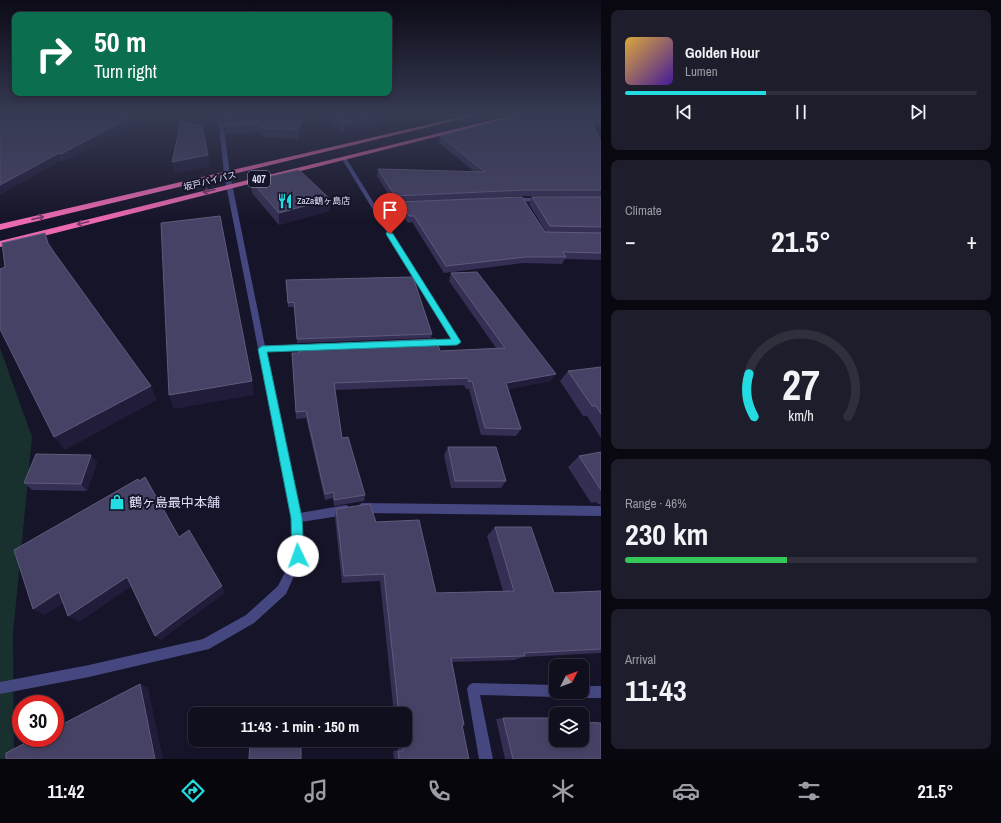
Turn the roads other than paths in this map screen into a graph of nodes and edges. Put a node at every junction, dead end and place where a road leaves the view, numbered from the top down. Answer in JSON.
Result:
{"nodes":[{"id":1,"x":224,"y":150,"type":"edge"},
{"id":2,"x":326,"y":150,"type":"edge"},
{"id":3,"x":375,"y":150,"type":"edge"},
{"id":4,"x":344,"y":158,"type":"junction"},
{"id":5,"x":227,"y":174,"type":"junction"},
{"id":6,"x":230,"y":186,"type":"junction"},
{"id":7,"x":506,"y":200,"type":"edge"},
{"id":8,"x":522,"y":200,"type":"junction"},
{"id":9,"x":546,"y":200,"type":"edge"},
{"id":10,"x":412,"y":205,"type":"edge"},
{"id":11,"x":525,"y":206,"type":"edge"},
{"id":12,"x":373,"y":207,"type":"junction"},
{"id":13,"x":0,"y":227,"type":"edge"},
{"id":14,"x":0,"y":244,"type":"edge"},
{"id":15,"x":418,"y":343,"type":"edge"},
{"id":16,"x":317,"y":347,"type":"edge"},
{"id":17,"x":262,"y":349,"type":"junction"},
{"id":18,"x":601,"y":512,"type":"edge"},
{"id":19,"x":296,"y":518,"type":"junction"},
{"id":20,"x":0,"y":688,"type":"edge"},
{"id":21,"x":549,"y":691,"type":"edge"},
{"id":22,"x":589,"y":692,"type":"edge"},
{"id":23,"x":601,"y":692,"type":"edge"},
{"id":24,"x":486,"y":759,"type":"edge"}],
"edges":[{"from":1,"to":5,"type":"street"},
{"from":2,"to":5,"type":"highway","name":"坂戸バイパス","number":"407"},
{"from":3,"to":4,"type":"highway","name":"坂戸バイパス","number":"407"},
{"from":4,"to":6,"type":"highway","name":"坂戸バイパス","number":"407"},
{"from":4,"to":12,"type":"street"},
{"from":5,"to":6,"type":"street"},
{"from":13,"to":5,"type":"highway","name":"坂戸バイパス","number":"407","one_way":true},
{"from":6,"to":14,"type":"highway","name":"坂戸バイパス","number":"407","one_way":true},
{"from":6,"to":17,"type":"street"},
{"from":7,"to":8,"type":"street"},
{"from":8,"to":9,"type":"street"},
{"from":8,"to":11,"type":"street"},
{"from":10,"to":12,"type":"street"},
{"from":12,"to":15,"type":"street"},
{"from":16,"to":17,"type":"street"},
{"from":17,"to":19,"type":"street"},
{"from":18,"to":19,"type":"street"},
{"from":19,"to":20,"type":"street"},
{"from":21,"to":24,"type":"street"},
{"from":22,"to":23,"type":"street"}]}
